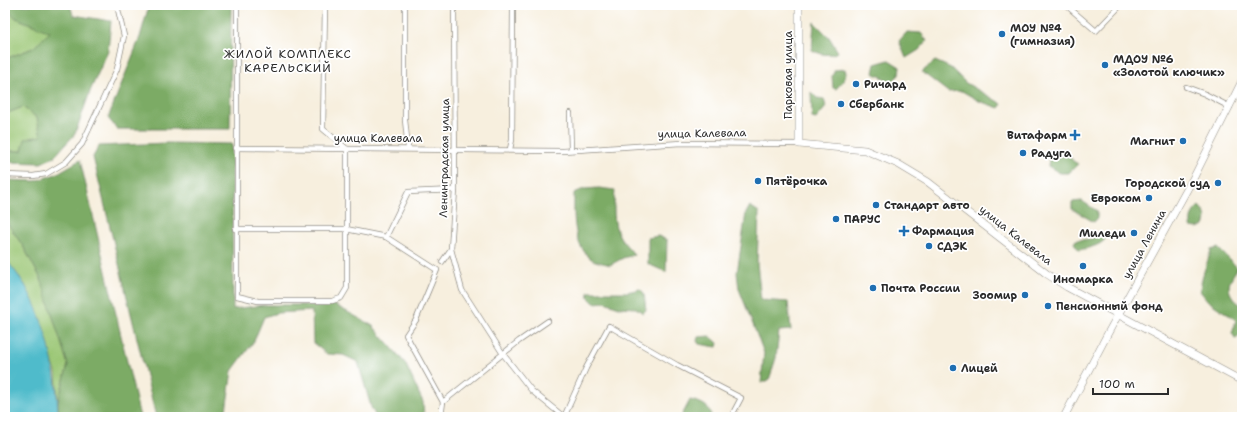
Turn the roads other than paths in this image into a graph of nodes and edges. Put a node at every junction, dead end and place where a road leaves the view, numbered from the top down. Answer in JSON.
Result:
{"nodes":[{"id":1,"x":117,"y":5,"type":"edge"},
{"id":2,"x":237,"y":5,"type":"edge"},
{"id":3,"x":325,"y":5,"type":"edge"},
{"id":4,"x":405,"y":5,"type":"edge"},
{"id":5,"x":454,"y":5,"type":"edge"},
{"id":6,"x":513,"y":5,"type":"edge"},
{"id":7,"x":799,"y":5,"type":"edge"},
{"id":8,"x":1066,"y":5,"type":"edge"},
{"id":9,"x":1122,"y":5,"type":"edge"},
{"id":10,"x":1242,"y":81,"type":"edge"},
{"id":11,"x":1186,"y":87,"type":"dead end"},
{"id":12,"x":1230,"y":107,"type":"junction"},
{"id":13,"x":570,"y":113,"type":"dead end"},
{"id":14,"x":800,"y":144,"type":"junction"},
{"id":15,"x":236,"y":148,"type":"junction"},
{"id":16,"x":408,"y":148,"type":"junction"},
{"id":17,"x":346,"y":149,"type":"junction"},
{"id":18,"x":454,"y":149,"type":"junction"},
{"id":19,"x":510,"y":149,"type":"junction"},
{"id":20,"x":571,"y":150,"type":"junction"},
{"id":21,"x":5,"y":175,"type":"edge"},
{"id":22,"x":456,"y":190,"type":"junction"},
{"id":23,"x":236,"y":229,"type":"junction"},
{"id":24,"x":346,"y":229,"type":"junction"},
{"id":25,"x":386,"y":237,"type":"junction"},
{"id":26,"x":451,"y":249,"type":"junction"},
{"id":27,"x":442,"y":262,"type":"dead end"},
{"id":28,"x":1118,"y":315,"type":"junction"},
{"id":29,"x":548,"y":321,"type":"dead end"},
{"id":30,"x":503,"y":354,"type":"junction"},
{"id":31,"x":1242,"y":381,"type":"edge"},
{"id":32,"x":443,"y":402,"type":"junction"},
{"id":33,"x":441,"y":417,"type":"edge"},
{"id":34,"x":564,"y":417,"type":"edge"},
{"id":35,"x":732,"y":417,"type":"edge"},
{"id":36,"x":1064,"y":417,"type":"edge"}],
"edges":[{"from":1,"to":21,"type":"street"},
{"from":2,"to":15,"type":"street"},
{"from":3,"to":17,"type":"street"},
{"from":4,"to":16,"type":"street"},
{"from":5,"to":18,"type":"street","name":"Ленинградская улица"},
{"from":6,"to":19,"type":"street"},
{"from":7,"to":14,"type":"main road","name":"Парковая улица"},
{"from":8,"to":9,"type":"street"},
{"from":10,"to":12,"type":"main road","name":"улица Ленина"},
{"from":11,"to":12,"type":"street"},
{"from":12,"to":28,"type":"main road","name":"улица Ленина"},
{"from":13,"to":20,"type":"street"},
{"from":14,"to":20,"type":"street","name":"улица Калевала"},
{"from":14,"to":28,"type":"main road","name":"улица Калевала"},
{"from":15,"to":17,"type":"street","name":"улица Калевала"},
{"from":15,"to":23,"type":"street"},
{"from":16,"to":17,"type":"street","name":"улица Калевала"},
{"from":16,"to":18,"type":"street","name":"улица Калевала"},
{"from":17,"to":24,"type":"street"},
{"from":18,"to":19,"type":"street","name":"улица Калевала"},
{"from":18,"to":22,"type":"street","name":"Ленинградская улица"},
{"from":19,"to":20,"type":"street","name":"улица Калевала"},
{"from":22,"to":25,"type":"street"},
{"from":22,"to":26,"type":"street","name":"Ленинградская улица"},
{"from":23,"to":24,"type":"street"},
{"from":23,"to":24,"type":"street"},
{"from":24,"to":25,"type":"street"},
{"from":25,"to":32,"type":"street"},
{"from":26,"to":27,"type":"street"},
{"from":26,"to":30,"type":"street","name":"Ленинградская улица"},
{"from":28,"to":31,"type":"main road","name":"улица Калевала"},
{"from":28,"to":36,"type":"main road","name":"улица Ленина"},
{"from":29,"to":30,"type":"street"},
{"from":30,"to":32,"type":"street"},
{"from":30,"to":34,"type":"street","name":"Ленинградская улица"},
{"from":32,"to":33,"type":"street"},
{"from":34,"to":35,"type":"street"}]}
